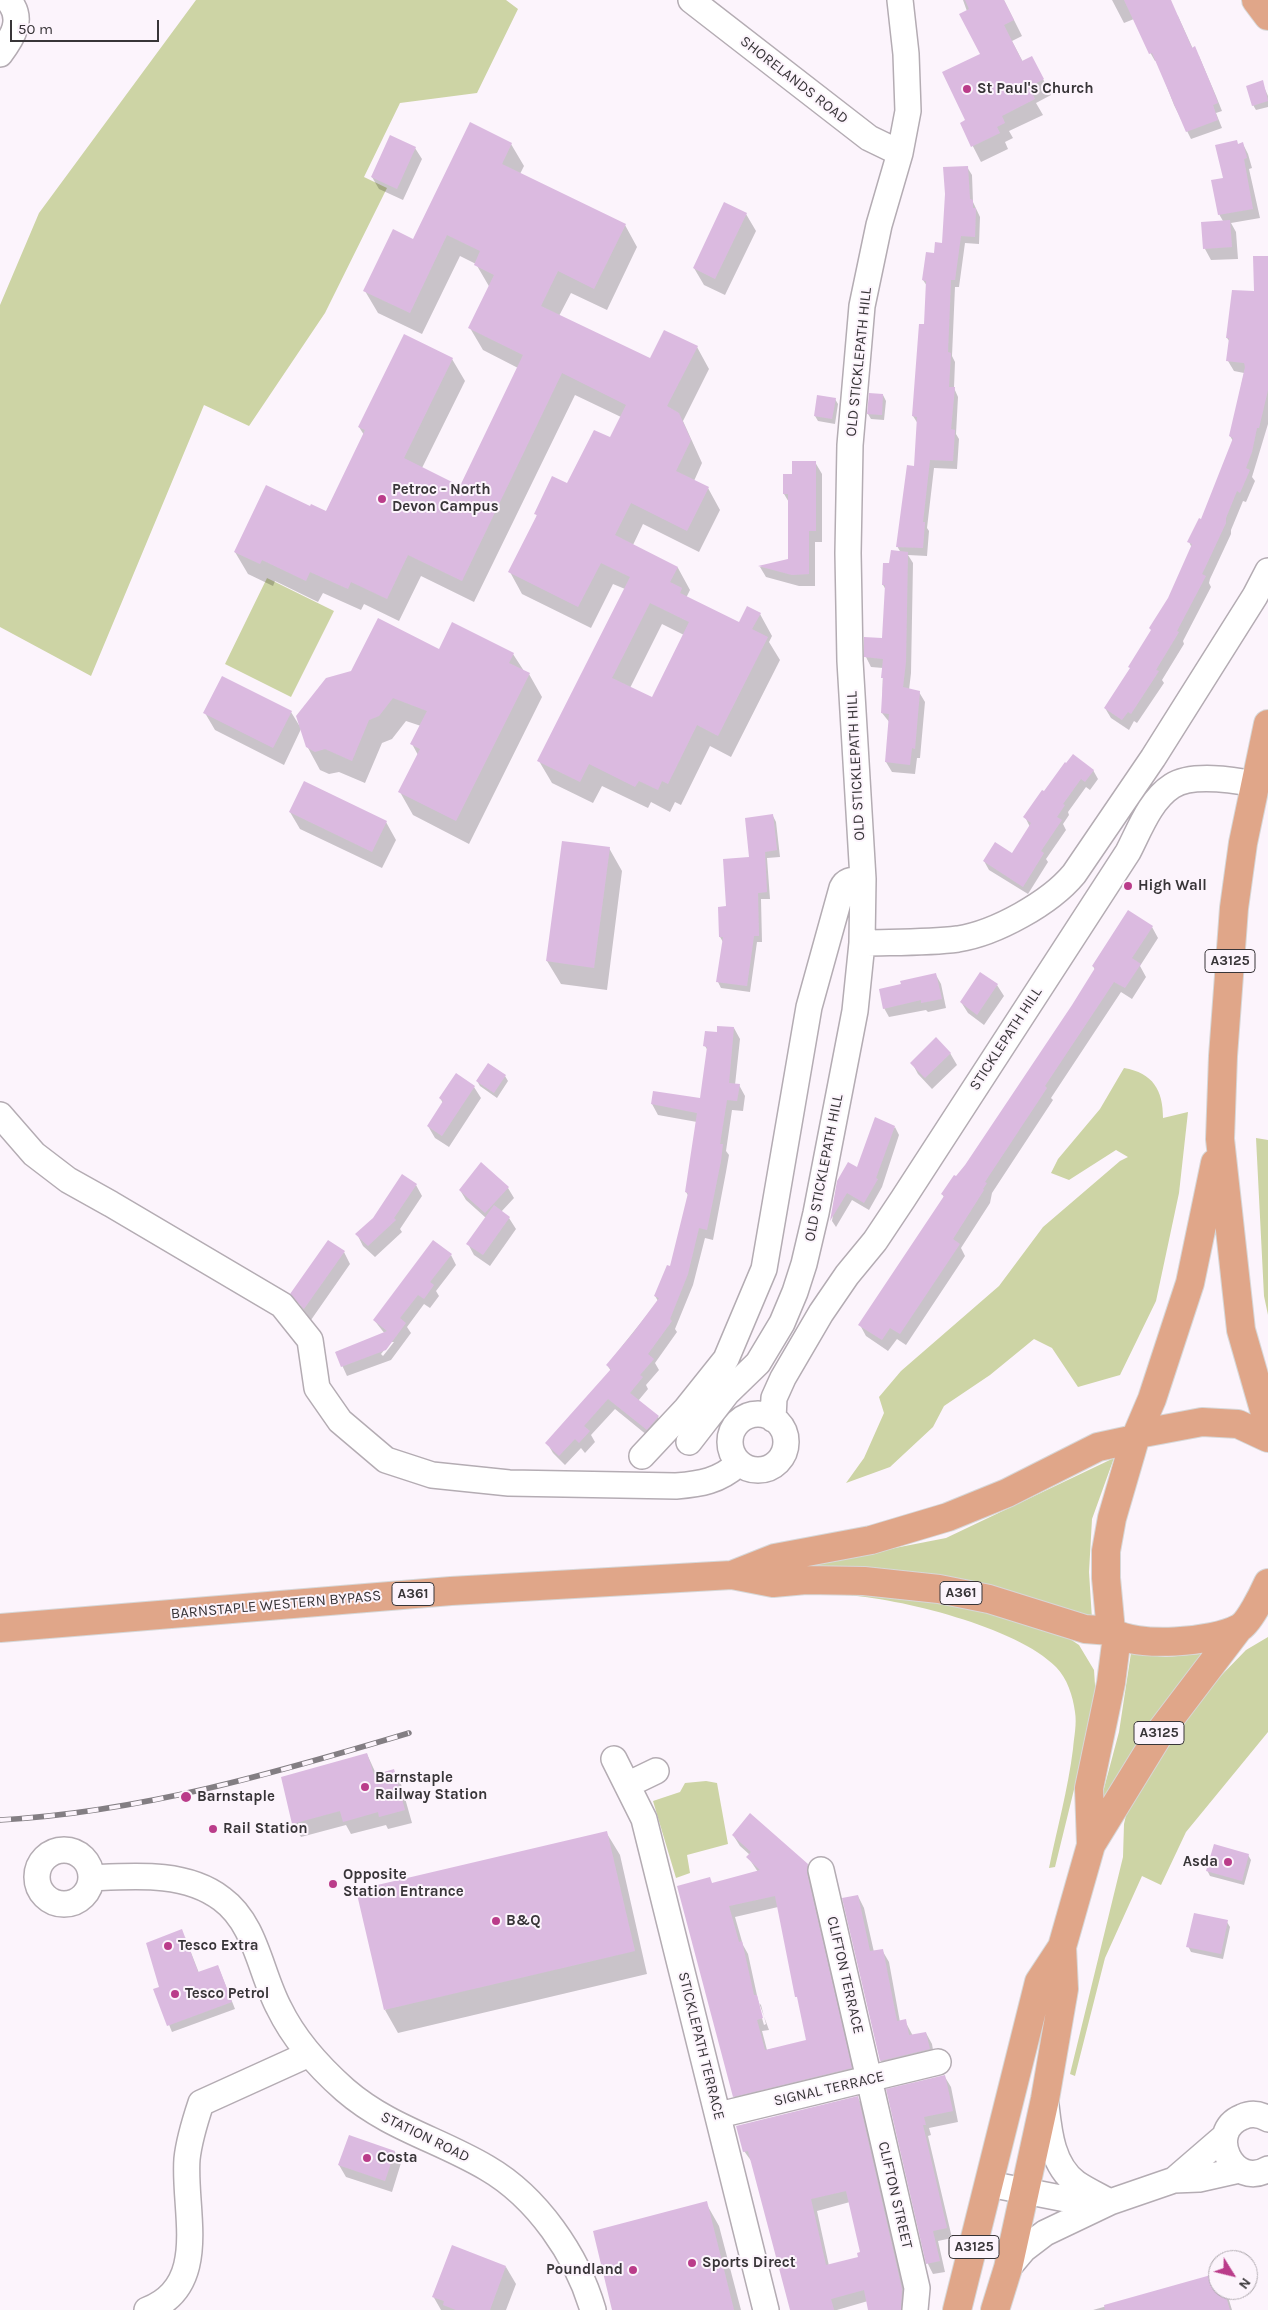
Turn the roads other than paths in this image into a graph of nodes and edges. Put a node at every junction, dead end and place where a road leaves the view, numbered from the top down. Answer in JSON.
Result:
{"nodes":[{"id":1,"x":8,"y":0,"type":"edge"},
{"id":2,"x":691,"y":0,"type":"edge"},
{"id":3,"x":900,"y":0,"type":"edge"},
{"id":4,"x":1256,"y":0,"type":"edge"},
{"id":5,"x":1268,"y":16,"type":"edge"},
{"id":6,"x":0,"y":54,"type":"edge"},
{"id":7,"x":900,"y":153,"type":"junction"},
{"id":8,"x":1268,"y":571,"type":"edge"},
{"id":9,"x":1268,"y":724,"type":"edge"},
{"id":10,"x":1256,"y":784,"type":"junction"},
{"id":11,"x":863,"y":879,"type":"junction"},
{"id":12,"x":862,"y":943,"type":"junction"},
{"id":13,"x":0,"y":1115,"type":"edge"},
{"id":14,"x":1220,"y":1139,"type":"junction"},
{"id":15,"x":773,"y":1418,"type":"junction"},
{"id":16,"x":1268,"y":1424,"type":"edge"},
{"id":17,"x":1136,"y":1436,"type":"junction"},
{"id":18,"x":1268,"y":1438,"type":"edge"},
{"id":19,"x":689,"y":1442,"type":"dead end"},
{"id":20,"x":642,"y":1456,"type":"dead end"},
{"id":21,"x":738,"y":1464,"type":"junction"},
{"id":22,"x":732,"y":1575,"type":"junction"},
{"id":23,"x":1268,"y":1583,"type":"edge"},
{"id":24,"x":1251,"y":1623,"type":"edge"},
{"id":25,"x":0,"y":1628,"type":"edge"},
{"id":26,"x":1114,"y":1634,"type":"junction"},
{"id":27,"x":614,"y":1759,"type":"dead end"},
{"id":28,"x":656,"y":1771,"type":"dead end"},
{"id":29,"x":627,"y":1785,"type":"junction"},
{"id":30,"x":1091,"y":1845,"type":"junction"},
{"id":31,"x":821,"y":1870,"type":"dead end"},
{"id":32,"x":91,"y":1878,"type":"dead end"},
{"id":33,"x":1062,"y":1948,"type":"junction"},
{"id":34,"x":309,"y":2054,"type":"junction"},
{"id":35,"x":938,"y":2062,"type":"dead end"},
{"id":36,"x":869,"y":2080,"type":"junction"},
{"id":37,"x":1045,"y":2099,"type":"junction"},
{"id":38,"x":719,"y":2115,"type":"junction"},
{"id":39,"x":1268,"y":2119,"type":"edge"},
{"id":40,"x":1225,"y":2136,"type":"junction"},
{"id":41,"x":1268,"y":2169,"type":"edge"},
{"id":42,"x":1239,"y":2170,"type":"junction"},
{"id":43,"x":1174,"y":2180,"type":"junction"},
{"id":44,"x":989,"y":2184,"type":"junction"},
{"id":45,"x":1025,"y":2191,"type":"junction"},
{"id":46,"x":1110,"y":2202,"type":"junction"},
{"id":47,"x":1008,"y":2268,"type":"junction"},
{"id":48,"x":147,"y":2310,"type":"edge"},
{"id":49,"x":593,"y":2310,"type":"edge"},
{"id":50,"x":766,"y":2310,"type":"edge"},
{"id":51,"x":915,"y":2310,"type":"edge"},
{"id":52,"x":957,"y":2310,"type":"edge"},
{"id":53,"x":995,"y":2310,"type":"edge"}],
"edges":[{"from":1,"to":6,"type":"street"},
{"from":2,"to":7,"type":"street","name":"SHORELANDS ROAD"},
{"from":3,"to":7,"type":"street","name":"OLD STICKLEPATH HILL"},
{"from":4,"to":5,"type":"main road"},
{"from":7,"to":11,"type":"street","name":"OLD STICKLEPATH HILL"},
{"from":8,"to":12,"type":"street"},
{"from":9,"to":10,"type":"main road","number":"A3125"},
{"from":10,"to":14,"type":"main road","number":"A3125"},
{"from":10,"to":15,"type":"street","name":"STICKLEPATH HILL"},
{"from":11,"to":12,"type":"street","name":"OLD STICKLEPATH HILL"},
{"from":11,"to":20,"type":"street"},
{"from":12,"to":19,"type":"street","name":"OLD STICKLEPATH HILL"},
{"from":13,"to":21,"type":"street"},
{"from":14,"to":16,"type":"main road","number":"A3125"},
{"from":14,"to":17,"type":"main road","number":"A3125"},
{"from":15,"to":21,"type":"street"},
{"from":15,"to":21,"type":"street"},
{"from":17,"to":18,"type":"main road","name":"BARNSTAPLE WESTERN BYPASS"},
{"from":17,"to":22,"type":"main road","name":"BARNSTAPLE WESTERN BYPASS","number":"A361"},
{"from":17,"to":26,"type":"main road"},
{"from":22,"to":25,"type":"main road","name":"BARNSTAPLE WESTERN BYPASS","number":"A361"},
{"from":22,"to":26,"type":"main road","name":"BARNSTAPLE WESTERN BYPASS","number":"A361"},
{"from":23,"to":24,"type":"main road"},
{"from":24,"to":26,"type":"main road","name":"BARNSTAPLE WESTERN BYPASS"},
{"from":24,"to":30,"type":"main road","number":"A3125"},
{"from":26,"to":30,"type":"main road","number":"A3125"},
{"from":27,"to":29,"type":"street","name":"STICKLEPATH TERRACE"},
{"from":28,"to":29,"type":"street"},
{"from":29,"to":38,"type":"street","name":"STICKLEPATH TERRACE"},
{"from":30,"to":33,"type":"main road","number":"A3125"},
{"from":31,"to":36,"type":"street","name":"CLIFTON TERRACE"},
{"from":32,"to":34,"type":"street","name":"STATION ROAD"},
{"from":33,"to":37,"type":"main road","number":"A3125"},
{"from":33,"to":44,"type":"main road","number":"A3125"},
{"from":34,"to":48,"type":"street"},
{"from":34,"to":49,"type":"street","name":"STATION ROAD"},
{"from":35,"to":36,"type":"street","name":"SIGNAL TERRACE"},
{"from":36,"to":38,"type":"street","name":"SIGNAL TERRACE"},
{"from":36,"to":51,"type":"street","name":"CLIFTON STREET"},
{"from":37,"to":45,"type":"main road","number":"A3125"},
{"from":37,"to":46,"type":"street"},
{"from":38,"to":50,"type":"street","name":"STICKLEPATH TERRACE"},
{"from":39,"to":40,"type":"street"},
{"from":40,"to":42,"type":"street"},
{"from":40,"to":43,"type":"street"},
{"from":41,"to":42,"type":"street"},
{"from":42,"to":43,"type":"street"},
{"from":43,"to":46,"type":"street"},
{"from":44,"to":45,"type":"street"},
{"from":44,"to":52,"type":"main road","number":"A3125"},
{"from":45,"to":46,"type":"street"},
{"from":45,"to":47,"type":"main road","number":"A3125"},
{"from":46,"to":47,"type":"street"},
{"from":47,"to":53,"type":"main road","number":"A3125"}]}
